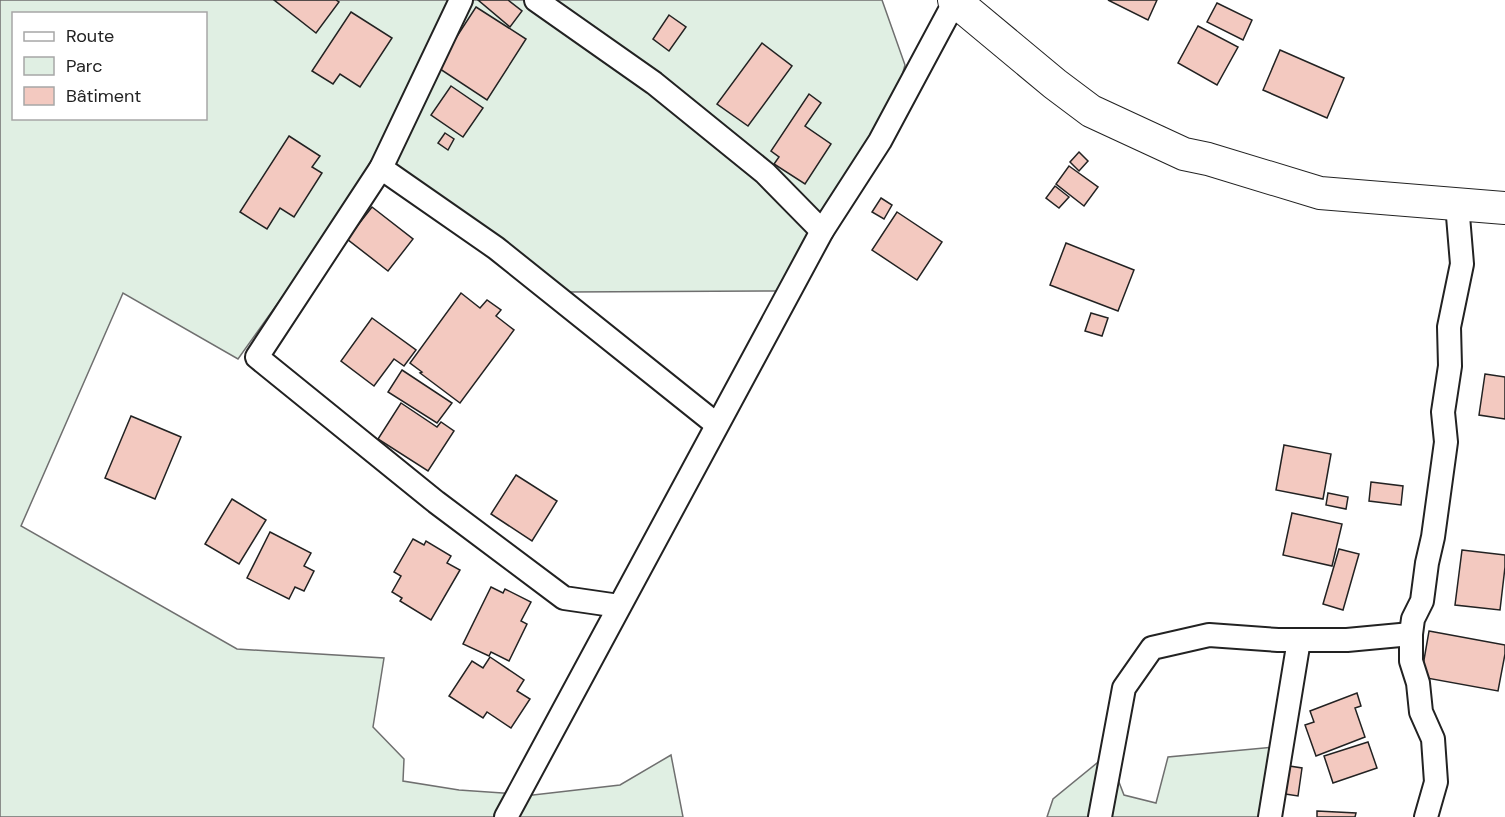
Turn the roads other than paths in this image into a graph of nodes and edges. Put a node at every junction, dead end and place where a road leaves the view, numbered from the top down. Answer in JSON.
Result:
{"nodes":[{"id":1,"x":461,"y":0,"type":"edge"},
{"id":2,"x":536,"y":0,"type":"edge"},
{"id":3,"x":955,"y":0,"type":"edge"},
{"id":4,"x":381,"y":168,"type":"junction"},
{"id":5,"x":1457,"y":204,"type":"junction"},
{"id":6,"x":1505,"y":208,"type":"edge"},
{"id":7,"x":822,"y":231,"type":"junction"},
{"id":8,"x":717,"y":424,"type":"junction"},
{"id":9,"x":619,"y":606,"type":"junction"},
{"id":10,"x":1411,"y":634,"type":"junction"},
{"id":11,"x":1299,"y":640,"type":"junction"},
{"id":12,"x":506,"y":817,"type":"edge"},
{"id":13,"x":1100,"y":817,"type":"edge"},
{"id":14,"x":1270,"y":817,"type":"edge"},
{"id":15,"x":1426,"y":817,"type":"edge"}],
"edges":[{"from":1,"to":4,"type":"street"},
{"from":2,"to":7,"type":"street"},
{"from":3,"to":5,"type":"main road"},
{"from":3,"to":7,"type":"street"},
{"from":4,"to":8,"type":"street"},
{"from":4,"to":9,"type":"street"},
{"from":5,"to":6,"type":"main road"},
{"from":5,"to":10,"type":"street"},
{"from":7,"to":8,"type":"street"},
{"from":8,"to":9,"type":"street"},
{"from":9,"to":12,"type":"street"},
{"from":10,"to":11,"type":"street"},
{"from":10,"to":15,"type":"street"},
{"from":11,"to":13,"type":"street"},
{"from":11,"to":14,"type":"street"}]}
